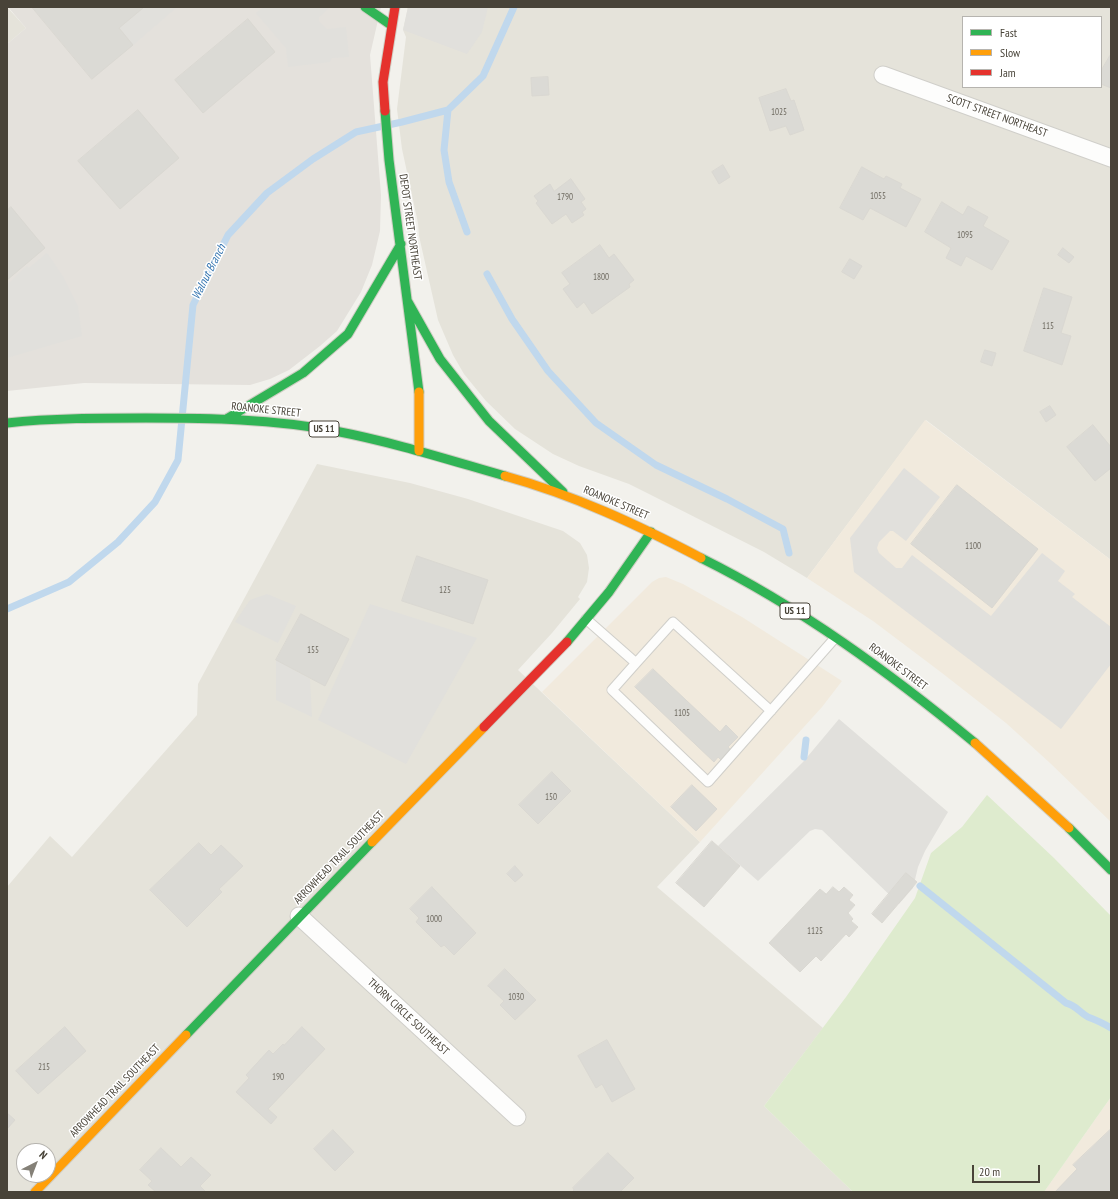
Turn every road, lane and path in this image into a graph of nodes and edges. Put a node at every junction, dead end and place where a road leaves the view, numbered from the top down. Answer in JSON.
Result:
{"nodes":[{"id":1,"x":365,"y":7,"type":"edge"},
{"id":2,"x":395,"y":7,"type":"edge"},
{"id":3,"x":390,"y":25,"type":"junction"},
{"id":4,"x":883,"y":75,"type":"dead end"},
{"id":5,"x":1111,"y":158,"type":"edge"},
{"id":6,"x":401,"y":244,"type":"junction"},
{"id":7,"x":408,"y":302,"type":"junction"},
{"id":8,"x":228,"y":418,"type":"junction"},
{"id":9,"x":7,"y":423,"type":"edge"},
{"id":10,"x":419,"y":451,"type":"junction"},
{"id":11,"x":566,"y":495,"type":"junction"},
{"id":12,"x":651,"y":532,"type":"junction"},
{"id":13,"x":586,"y":619,"type":"junction"},
{"id":14,"x":835,"y":638,"type":"junction"},
{"id":15,"x":636,"y":663,"type":"junction"},
{"id":16,"x":771,"y":711,"type":"junction"},
{"id":17,"x":1111,"y":870,"type":"edge"},
{"id":18,"x":299,"y":916,"type":"junction"},
{"id":19,"x":517,"y":1117,"type":"dead end"},
{"id":20,"x":43,"y":1189,"type":"edge"}],
"edges":[{"from":1,"to":3,"type":"main road"},
{"from":2,"to":3,"type":"main road","name":"DEPOT STREET NORTHEAST"},
{"from":3,"to":6,"type":"main road","name":"DEPOT STREET NORTHEAST"},
{"from":4,"to":5,"type":"street","name":"SCOTT STREET NORTHEAST"},
{"from":6,"to":7,"type":"main road","name":"DEPOT STREET NORTHEAST"},
{"from":6,"to":8,"type":"main road"},
{"from":7,"to":10,"type":"main road","name":"DEPOT STREET NORTHEAST"},
{"from":7,"to":11,"type":"main road"},
{"from":8,"to":9,"type":"main road","name":"ROANOKE STREET","number":"US 11"},
{"from":8,"to":10,"type":"main road","name":"ROANOKE STREET","number":"US 11"},
{"from":10,"to":11,"type":"main road","name":"ROANOKE STREET","number":"US 11"},
{"from":11,"to":12,"type":"main road","name":"ROANOKE STREET","number":"US 11"},
{"from":12,"to":13,"type":"main road","name":"ARROWHEAD TRAIL SOUTHEAST"},
{"from":12,"to":14,"type":"main road","name":"ROANOKE STREET","number":"US 11"},
{"from":13,"to":15,"type":"lane"},
{"from":13,"to":18,"type":"main road","name":"ARROWHEAD TRAIL SOUTHEAST"},
{"from":14,"to":16,"type":"lane"},
{"from":14,"to":17,"type":"main road","name":"ROANOKE STREET","number":"US 11"},
{"from":15,"to":16,"type":"lane"},
{"from":15,"to":16,"type":"lane"},
{"from":18,"to":19,"type":"street","name":"THORN CIRCLE SOUTHEAST"},
{"from":18,"to":20,"type":"main road","name":"ARROWHEAD TRAIL SOUTHEAST"}]}
